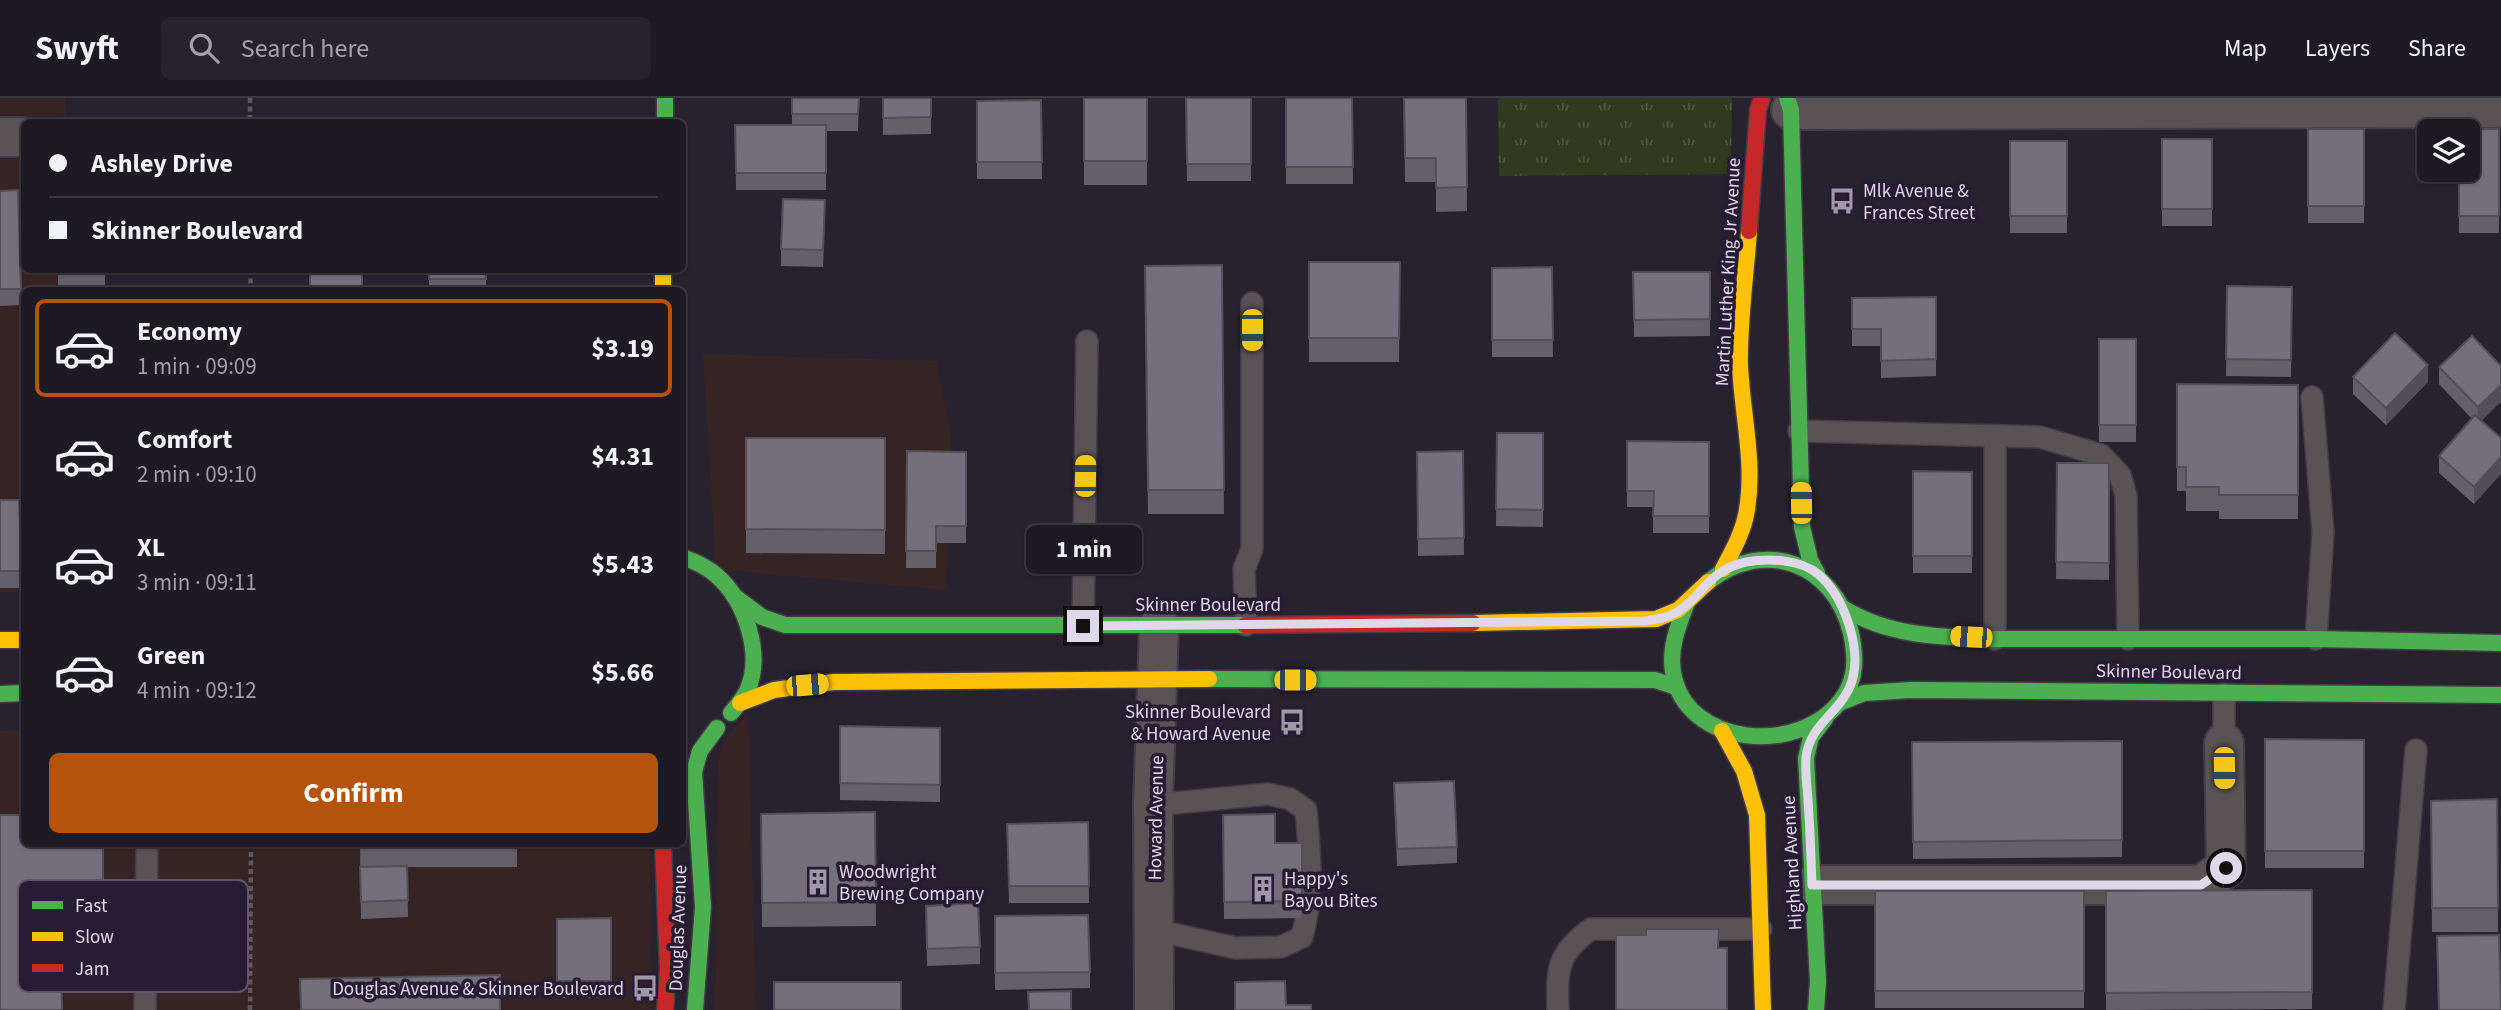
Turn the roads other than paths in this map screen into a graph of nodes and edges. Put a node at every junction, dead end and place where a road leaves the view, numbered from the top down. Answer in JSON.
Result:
{"nodes":[{"id":1,"x":665,"y":98,"type":"edge"},
{"id":2,"x":1780,"y":102,"type":"edge"},
{"id":3,"x":2496,"y":108,"type":"dead end"},
{"id":4,"x":665,"y":119,"type":"edge"},
{"id":5,"x":0,"y":137,"type":"edge"},
{"id":6,"x":21,"y":137,"type":"edge"},
{"id":7,"x":1252,"y":303,"type":"dead end"},
{"id":8,"x":1087,"y":341,"type":"dead end"},
{"id":9,"x":2312,"y":397,"type":"dead end"},
{"id":10,"x":1799,"y":431,"type":"junction"},
{"id":11,"x":1995,"y":436,"type":"junction"},
{"id":12,"x":687,"y":552,"type":"edge"},
{"id":13,"x":1723,"y":569,"type":"junction"},
{"id":14,"x":1817,"y":573,"type":"junction"},
{"id":15,"x":734,"y":596,"type":"junction"},
{"id":16,"x":1686,"y":605,"type":"junction"},
{"id":17,"x":1843,"y":608,"type":"junction"},
{"id":18,"x":1246,"y":625,"type":"junction"},
{"id":19,"x":1083,"y":626,"type":"junction"},
{"id":20,"x":1159,"y":626,"type":"junction"},
{"id":21,"x":1995,"y":639,"type":"junction"},
{"id":22,"x":2128,"y":639,"type":"junction"},
{"id":23,"x":2316,"y":639,"type":"junction"},
{"id":24,"x":0,"y":640,"type":"edge"},
{"id":25,"x":21,"y":640,"type":"edge"},
{"id":26,"x":2501,"y":643,"type":"edge"},
{"id":27,"x":1158,"y":679,"type":"junction"},
{"id":28,"x":1676,"y":687,"type":"junction"},
{"id":29,"x":21,"y":693,"type":"edge"},
{"id":30,"x":0,"y":694,"type":"edge"},
{"id":31,"x":2224,"y":694,"type":"junction"},
{"id":32,"x":2501,"y":695,"type":"edge"},
{"id":33,"x":740,"y":703,"type":"junction"},
{"id":34,"x":1839,"y":703,"type":"junction"},
{"id":35,"x":1825,"y":719,"type":"junction"},
{"id":36,"x":717,"y":728,"type":"junction"},
{"id":37,"x":1722,"y":731,"type":"junction"},
{"id":38,"x":2224,"y":743,"type":"joint"},
{"id":39,"x":686,"y":745,"type":"edge"},
{"id":40,"x":2416,"y":750,"type":"dead end"},
{"id":41,"x":1153,"y":805,"type":"junction"},
{"id":42,"x":147,"y":847,"type":"edge"},
{"id":43,"x":663,"y":847,"type":"edge"},
{"id":44,"x":146,"y":880,"type":"edge"},
{"id":45,"x":1812,"y":885,"type":"junction"},
{"id":46,"x":1761,"y":929,"type":"junction"},
{"id":47,"x":1154,"y":930,"type":"junction"},
{"id":48,"x":145,"y":992,"type":"edge"},
{"id":49,"x":145,"y":1010,"type":"edge"},
{"id":50,"x":665,"y":1010,"type":"edge"},
{"id":51,"x":695,"y":1010,"type":"edge"},
{"id":52,"x":1154,"y":1010,"type":"edge"},
{"id":53,"x":1558,"y":1010,"type":"edge"},
{"id":54,"x":1763,"y":1010,"type":"edge"},
{"id":55,"x":1816,"y":1010,"type":"edge"},
{"id":56,"x":2394,"y":1010,"type":"edge"}],
"edges":[{"from":1,"to":4,"type":"main road"},
{"from":2,"to":3,"type":"street"},
{"from":2,"to":10,"type":"main road"},
{"from":2,"to":13,"type":"main road","name":"Martin Luther King Jr Avenue"},
{"from":5,"to":6,"type":"street"},
{"from":7,"to":18,"type":"lane"},
{"from":8,"to":19,"type":"lane"},
{"from":9,"to":23,"type":"lane"},
{"from":10,"to":11,"type":"lane"},
{"from":10,"to":14,"type":"main road"},
{"from":11,"to":21,"type":"lane"},
{"from":11,"to":22,"type":"lane"},
{"from":12,"to":15,"type":"main road","name":"Skinner Boulevard"},
{"from":13,"to":14,"type":"main road"},
{"from":13,"to":16,"type":"main road","name":"Skinner Boulevard"},
{"from":14,"to":17,"type":"main road","name":"Skinner Boulevard"},
{"from":15,"to":19,"type":"main road","name":"Skinner Boulevard"},
{"from":15,"to":33,"type":"main road","name":"Skinner Boulevard"},
{"from":16,"to":18,"type":"main road","name":"Skinner Boulevard"},
{"from":16,"to":28,"type":"main road","name":"Skinner Boulevard"},
{"from":17,"to":21,"type":"main road","name":"Skinner Boulevard"},
{"from":17,"to":34,"type":"main road","name":"Skinner Boulevard"},
{"from":18,"to":20,"type":"main road","name":"Skinner Boulevard"},
{"from":19,"to":20,"type":"main road","name":"Skinner Boulevard"},
{"from":20,"to":27,"type":"street","name":"Howard Avenue"},
{"from":21,"to":22,"type":"main road","name":"Skinner Boulevard"},
{"from":22,"to":23,"type":"main road","name":"Skinner Boulevard"},
{"from":23,"to":26,"type":"main road","name":"Skinner Boulevard"},
{"from":24,"to":25,"type":"main road"},
{"from":27,"to":28,"type":"main road","name":"Skinner Boulevard"},
{"from":27,"to":33,"type":"main road","name":"Skinner Boulevard"},
{"from":27,"to":41,"type":"street","name":"Howard Avenue"},
{"from":28,"to":37,"type":"main road","name":"Skinner Boulevard"},
{"from":29,"to":30,"type":"main road"},
{"from":31,"to":32,"type":"main road","name":"Skinner Boulevard"},
{"from":31,"to":34,"type":"main road","name":"Skinner Boulevard"},
{"from":31,"to":38,"type":"lane"},
{"from":33,"to":36,"type":"main road","name":"Skinner Boulevard"},
{"from":34,"to":35,"type":"main road","name":"Skinner Boulevard"},
{"from":35,"to":37,"type":"main road","name":"Skinner Boulevard"},
{"from":35,"to":45,"type":"main road","name":"Highland Avenue"},
{"from":36,"to":39,"type":"main road","name":"Skinner Boulevard"},
{"from":36,"to":51,"type":"main road","name":"Douglas Avenue"},
{"from":37,"to":46,"type":"main road","name":"Highland Avenue"},
{"from":38,"to":45,"type":"street"},
{"from":40,"to":56,"type":"lane"},
{"from":41,"to":47,"type":"street","name":"Howard Avenue"},
{"from":41,"to":47,"type":"lane"},
{"from":42,"to":44,"type":"lane"},
{"from":43,"to":50,"type":"main road","name":"Douglas Avenue"},
{"from":45,"to":55,"type":"main road","name":"Highland Avenue"},
{"from":46,"to":53,"type":"lane"},
{"from":46,"to":54,"type":"main road","name":"Highland Avenue"},
{"from":47,"to":52,"type":"street","name":"Howard Avenue"},
{"from":48,"to":49,"type":"lane"}]}
